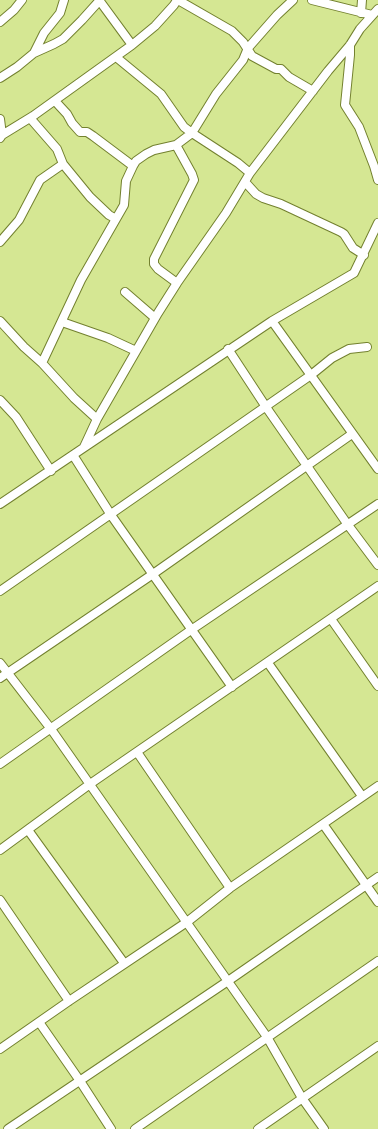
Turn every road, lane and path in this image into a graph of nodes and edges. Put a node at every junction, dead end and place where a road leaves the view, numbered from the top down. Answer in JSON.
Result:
{"nodes":[{"id":1,"x":22,"y":0,"type":"edge"},
{"id":2,"x":64,"y":0,"type":"edge"},
{"id":3,"x":100,"y":0,"type":"edge"},
{"id":4,"x":178,"y":0,"type":"edge"},
{"id":5,"x":293,"y":0,"type":"edge"},
{"id":6,"x":312,"y":0,"type":"edge"},
{"id":7,"x":362,"y":0,"type":"edge"},
{"id":8,"x":375,"y":12,"type":"edge"},
{"id":9,"x":361,"y":13,"type":"junction"},
{"id":10,"x":0,"y":22,"type":"edge"},
{"id":11,"x":132,"y":45,"type":"junction"},
{"id":12,"x":350,"y":45,"type":"junction"},
{"id":13,"x":248,"y":48,"type":"junction"},
{"id":14,"x":34,"y":53,"type":"junction"},
{"id":15,"x":116,"y":57,"type":"junction"},
{"id":16,"x":0,"y":78,"type":"edge"},
{"id":17,"x":313,"y":91,"type":"junction"},
{"id":18,"x":55,"y":101,"type":"junction"},
{"id":19,"x":30,"y":118,"type":"junction"},
{"id":20,"x":0,"y":119,"type":"edge"},
{"id":21,"x":192,"y":134,"type":"junction"},
{"id":22,"x":1,"y":137,"type":"edge"},
{"id":23,"x":176,"y":145,"type":"junction"},
{"id":24,"x":63,"y":164,"type":"junction"},
{"id":25,"x":132,"y":166,"type":"junction"},
{"id":26,"x":250,"y":173,"type":"junction"},
{"id":27,"x":378,"y":180,"type":"edge"},
{"id":28,"x":246,"y":183,"type":"junction"},
{"id":29,"x":116,"y":219,"type":"junction"},
{"id":30,"x":378,"y":223,"type":"edge"},
{"id":31,"x":0,"y":242,"type":"edge"},
{"id":32,"x":364,"y":255,"type":"junction"},
{"id":33,"x":177,"y":283,"type":"junction"},
{"id":34,"x":125,"y":292,"type":"dead end"},
{"id":35,"x":155,"y":318,"type":"junction"},
{"id":36,"x":0,"y":321,"type":"edge"},
{"id":37,"x":272,"y":321,"type":"junction"},
{"id":38,"x":62,"y":322,"type":"junction"},
{"id":39,"x":367,"y":347,"type":"dead end"},
{"id":40,"x":228,"y":349,"type":"junction"},
{"id":41,"x":136,"y":351,"type":"junction"},
{"id":42,"x":42,"y":363,"type":"junction"},
{"id":43,"x":311,"y":375,"type":"junction"},
{"id":44,"x":0,"y":400,"type":"edge"},
{"id":45,"x":266,"y":407,"type":"junction"},
{"id":46,"x":97,"y":419,"type":"junction"},
{"id":47,"x":352,"y":434,"type":"junction"},
{"id":48,"x":84,"y":447,"type":"junction"},
{"id":49,"x":73,"y":455,"type":"junction"},
{"id":50,"x":308,"y":466,"type":"junction"},
{"id":51,"x":378,"y":470,"type":"edge"},
{"id":52,"x":51,"y":471,"type":"junction"},
{"id":53,"x":0,"y":504,"type":"edge"},
{"id":54,"x":378,"y":504,"type":"edge"},
{"id":55,"x":111,"y":514,"type":"junction"},
{"id":56,"x":348,"y":525,"type":"junction"},
{"id":57,"x":378,"y":565,"type":"edge"},
{"id":58,"x":153,"y":574,"type":"junction"},
{"id":59,"x":378,"y":586,"type":"edge"},
{"id":60,"x":0,"y":591,"type":"edge"},
{"id":61,"x":331,"y":619,"type":"junction"},
{"id":62,"x":192,"y":630,"type":"junction"},
{"id":63,"x":0,"y":663,"type":"edge"},
{"id":64,"x":268,"y":663,"type":"junction"},
{"id":65,"x":8,"y":673,"type":"junction"},
{"id":66,"x":0,"y":678,"type":"edge"},
{"id":67,"x":378,"y":686,"type":"edge"},
{"id":68,"x":232,"y":687,"type":"junction"},
{"id":69,"x":51,"y":729,"type":"junction"},
{"id":70,"x":138,"y":752,"type":"junction"},
{"id":71,"x":0,"y":764,"type":"edge"},
{"id":72,"x":90,"y":784,"type":"junction"},
{"id":73,"x":378,"y":786,"type":"edge"},
{"id":74,"x":362,"y":796,"type":"junction"},
{"id":75,"x":323,"y":824,"type":"junction"},
{"id":76,"x":28,"y":830,"type":"junction"},
{"id":77,"x":0,"y":850,"type":"edge"},
{"id":78,"x":378,"y":877,"type":"edge"},
{"id":79,"x":366,"y":885,"type":"junction"},
{"id":80,"x":230,"y":888,"type":"junction"},
{"id":81,"x":0,"y":900,"type":"edge"},
{"id":82,"x":378,"y":902,"type":"edge"},
{"id":83,"x":187,"y":922,"type":"junction"},
{"id":84,"x":378,"y":961,"type":"edge"},
{"id":85,"x":124,"y":963,"type":"junction"},
{"id":86,"x":228,"y":981,"type":"junction"},
{"id":87,"x":69,"y":1001,"type":"junction"},
{"id":88,"x":39,"y":1022,"type":"junction"},
{"id":89,"x":267,"y":1037,"type":"junction"},
{"id":90,"x":378,"y":1046,"type":"edge"},
{"id":91,"x":0,"y":1049,"type":"edge"},
{"id":92,"x":80,"y":1081,"type":"junction"},
{"id":93,"x":302,"y":1098,"type":"junction"},
{"id":94,"x":8,"y":1129,"type":"edge"},
{"id":95,"x":111,"y":1129,"type":"edge"},
{"id":96,"x":134,"y":1129,"type":"edge"},
{"id":97,"x":258,"y":1129,"type":"edge"},
{"id":98,"x":324,"y":1129,"type":"edge"}],
"edges":[{"from":1,"to":10,"type":"street"},
{"from":2,"to":14,"type":"street"},
{"from":3,"to":11,"type":"street"},
{"from":3,"to":14,"type":"street"},
{"from":4,"to":11,"type":"street"},
{"from":4,"to":13,"type":"street"},
{"from":5,"to":13,"type":"street"},
{"from":6,"to":9,"type":"street"},
{"from":7,"to":9,"type":"street"},
{"from":8,"to":9,"type":"street"},
{"from":8,"to":12,"type":"street"},
{"from":11,"to":15,"type":"street"},
{"from":12,"to":17,"type":"street"},
{"from":12,"to":27,"type":"street"},
{"from":13,"to":17,"type":"street"},
{"from":13,"to":21,"type":"street"},
{"from":14,"to":16,"type":"street"},
{"from":15,"to":18,"type":"street"},
{"from":15,"to":21,"type":"street"},
{"from":17,"to":26,"type":"street"},
{"from":18,"to":19,"type":"street"},
{"from":18,"to":25,"type":"street"},
{"from":19,"to":22,"type":"street"},
{"from":19,"to":24,"type":"street"},
{"from":20,"to":22,"type":"street"},
{"from":21,"to":23,"type":"street"},
{"from":21,"to":26,"type":"street"},
{"from":23,"to":25,"type":"street"},
{"from":23,"to":33,"type":"street"},
{"from":24,"to":29,"type":"street"},
{"from":24,"to":31,"type":"street"},
{"from":25,"to":29,"type":"street"},
{"from":26,"to":28,"type":"street"},
{"from":28,"to":32,"type":"street"},
{"from":28,"to":33,"type":"street"},
{"from":29,"to":38,"type":"street"},
{"from":30,"to":32,"type":"street"},
{"from":32,"to":37,"type":"street"},
{"from":33,"to":35,"type":"street"},
{"from":34,"to":35,"type":"street"},
{"from":35,"to":41,"type":"street"},
{"from":36,"to":42,"type":"street"},
{"from":37,"to":40,"type":"street"},
{"from":37,"to":43,"type":"street"},
{"from":38,"to":41,"type":"street"},
{"from":38,"to":42,"type":"street"},
{"from":39,"to":43,"type":"street"},
{"from":40,"to":45,"type":"street"},
{"from":40,"to":48,"type":"street"},
{"from":41,"to":46,"type":"street"},
{"from":42,"to":46,"type":"street"},
{"from":43,"to":45,"type":"street"},
{"from":43,"to":47,"type":"street"},
{"from":44,"to":52,"type":"street"},
{"from":45,"to":50,"type":"street"},
{"from":45,"to":55,"type":"street"},
{"from":46,"to":48,"type":"street"},
{"from":47,"to":50,"type":"street"},
{"from":47,"to":51,"type":"street"},
{"from":48,"to":49,"type":"street"},
{"from":49,"to":52,"type":"street"},
{"from":49,"to":55,"type":"street"},
{"from":50,"to":56,"type":"street"},
{"from":50,"to":58,"type":"street"},
{"from":52,"to":53,"type":"street"},
{"from":54,"to":56,"type":"street"},
{"from":55,"to":58,"type":"street"},
{"from":55,"to":60,"type":"street"},
{"from":56,"to":57,"type":"street"},
{"from":56,"to":62,"type":"street"},
{"from":58,"to":62,"type":"street"},
{"from":58,"to":65,"type":"street"},
{"from":59,"to":61,"type":"street"},
{"from":61,"to":64,"type":"street"},
{"from":61,"to":67,"type":"street"},
{"from":62,"to":68,"type":"street"},
{"from":62,"to":69,"type":"street"},
{"from":63,"to":65,"type":"street"},
{"from":64,"to":68,"type":"street"},
{"from":64,"to":74,"type":"street"},
{"from":65,"to":66,"type":"street"},
{"from":65,"to":69,"type":"street"},
{"from":68,"to":70,"type":"street"},
{"from":69,"to":71,"type":"street"},
{"from":69,"to":72,"type":"street"},
{"from":70,"to":72,"type":"street"},
{"from":70,"to":80,"type":"street"},
{"from":72,"to":76,"type":"street"},
{"from":72,"to":83,"type":"street"},
{"from":73,"to":74,"type":"street"},
{"from":74,"to":75,"type":"street"},
{"from":75,"to":79,"type":"street"},
{"from":75,"to":80,"type":"street"},
{"from":76,"to":77,"type":"street"},
{"from":76,"to":85,"type":"street"},
{"from":78,"to":79,"type":"street"},
{"from":79,"to":82,"type":"street"},
{"from":79,"to":86,"type":"street"},
{"from":80,"to":83,"type":"street"},
{"from":81,"to":87,"type":"street"},
{"from":83,"to":85,"type":"street"},
{"from":83,"to":86,"type":"street"},
{"from":84,"to":89,"type":"street"},
{"from":85,"to":87,"type":"street"},
{"from":86,"to":89,"type":"street"},
{"from":86,"to":92,"type":"street"},
{"from":87,"to":88,"type":"street"},
{"from":88,"to":91,"type":"street"},
{"from":88,"to":92,"type":"street"},
{"from":89,"to":93,"type":"street"},
{"from":89,"to":96,"type":"street"},
{"from":90,"to":93,"type":"street"},
{"from":92,"to":94,"type":"street"},
{"from":92,"to":95,"type":"street"},
{"from":93,"to":97,"type":"street"},
{"from":93,"to":98,"type":"street"}]}
